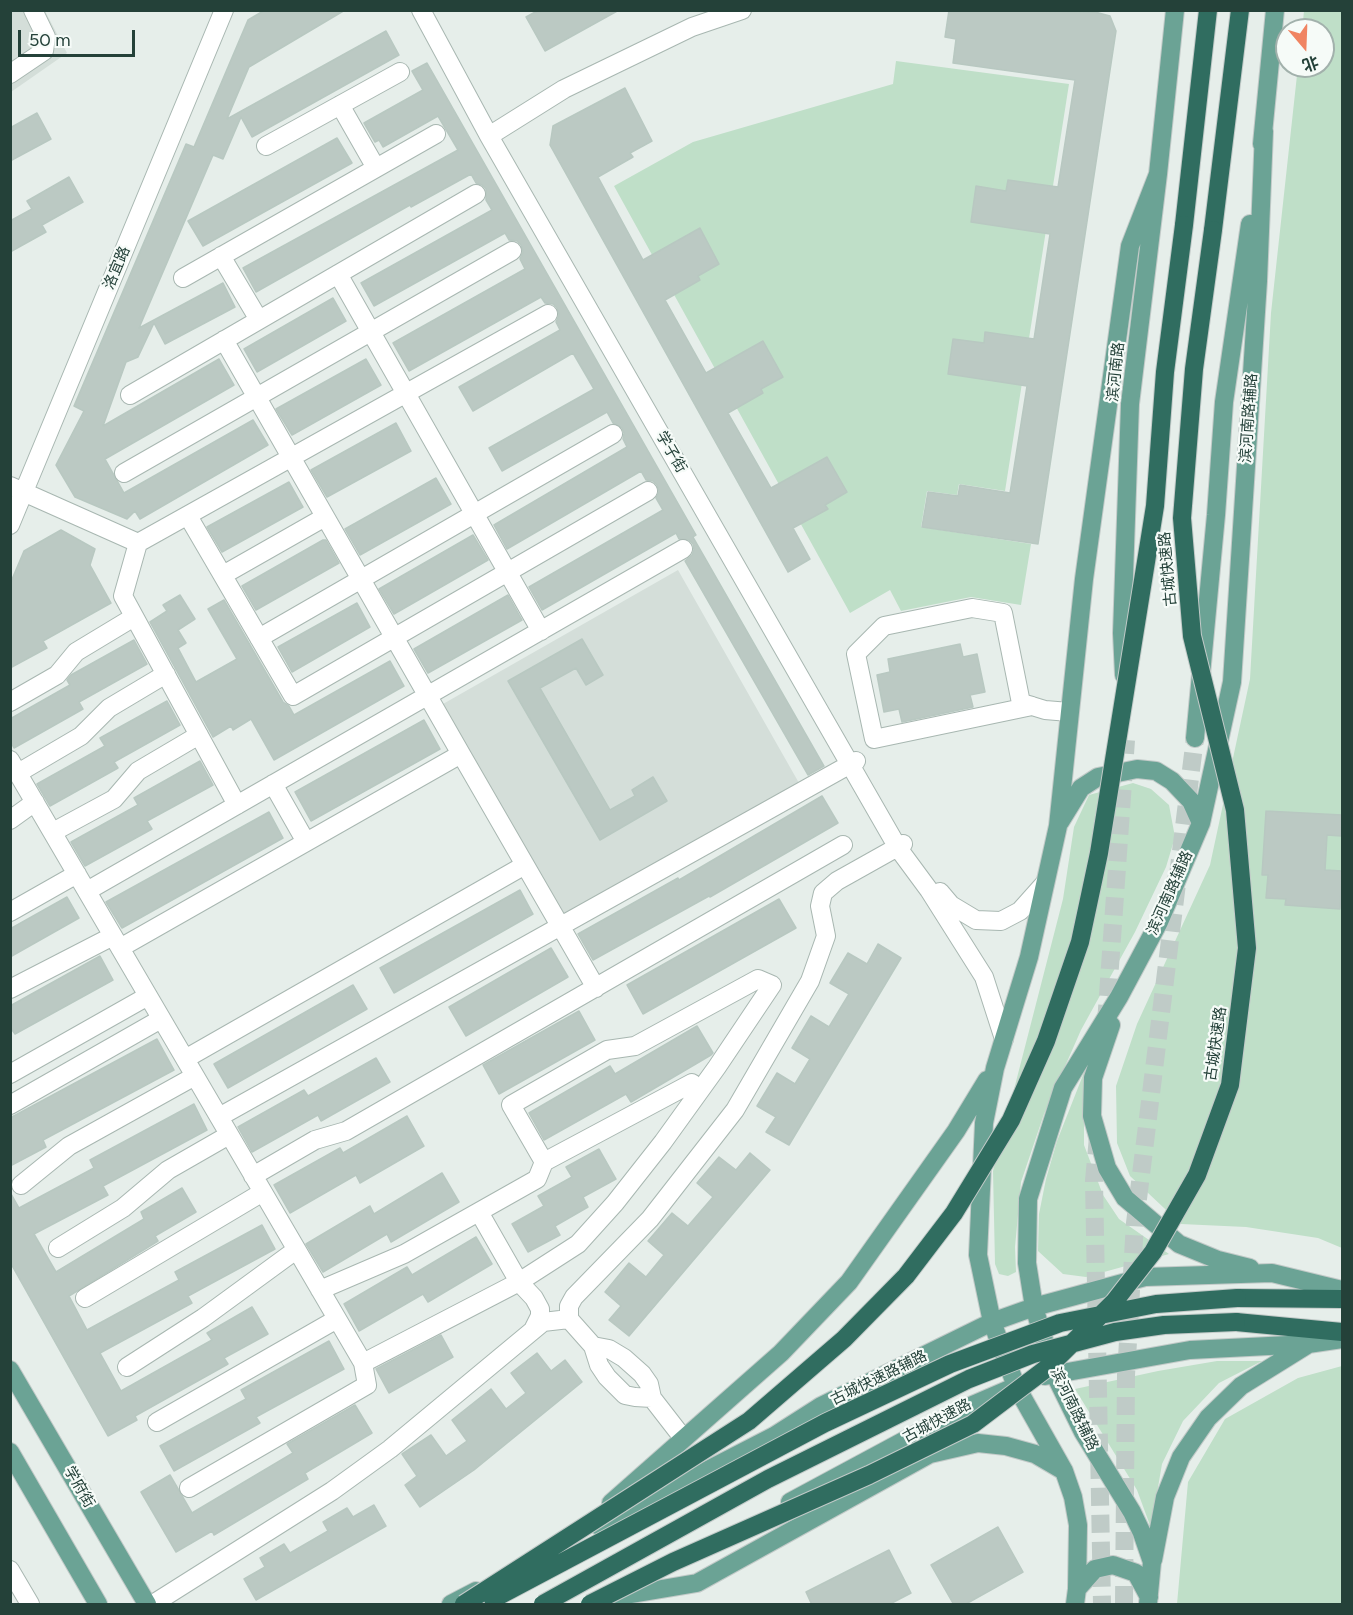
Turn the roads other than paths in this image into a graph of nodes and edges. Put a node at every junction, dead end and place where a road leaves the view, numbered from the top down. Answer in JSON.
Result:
{"nodes":[{"id":1,"x":33,"y":10,"type":"edge"},
{"id":2,"x":210,"y":10,"type":"edge"},
{"id":3,"x":224,"y":10,"type":"edge"},
{"id":4,"x":421,"y":10,"type":"edge"},
{"id":5,"x":428,"y":10,"type":"edge"},
{"id":6,"x":742,"y":10,"type":"edge"},
{"id":7,"x":1174,"y":10,"type":"edge"},
{"id":8,"x":1208,"y":10,"type":"edge"},
{"id":9,"x":1240,"y":10,"type":"edge"},
{"id":10,"x":1275,"y":10,"type":"edge"},
{"id":11,"x":400,"y":72,"type":"dead end"},
{"id":12,"x":10,"y":74,"type":"edge"},
{"id":13,"x":340,"y":105,"type":"junction"},
{"id":14,"x":1264,"y":131,"type":"junction"},
{"id":15,"x":491,"y":134,"type":"junction"},
{"id":16,"x":436,"y":135,"type":"dead end"},
{"id":17,"x":266,"y":146,"type":"dead end"},
{"id":18,"x":376,"y":168,"type":"junction"},
{"id":19,"x":1158,"y":174,"type":"junction"},
{"id":20,"x":476,"y":194,"type":"dead end"},
{"id":21,"x":512,"y":251,"type":"dead end"},
{"id":22,"x":221,"y":256,"type":"junction"},
{"id":23,"x":338,"y":274,"type":"junction"},
{"id":24,"x":183,"y":278,"type":"dead end"},
{"id":25,"x":548,"y":314,"type":"dead end"},
{"id":26,"x":259,"y":320,"type":"junction"},
{"id":27,"x":371,"y":331,"type":"junction"},
{"id":28,"x":224,"y":340,"type":"junction"},
{"id":29,"x":406,"y":393,"type":"junction"},
{"id":30,"x":130,"y":395,"type":"dead end"},
{"id":31,"x":256,"y":397,"type":"junction"},
{"id":32,"x":613,"y":434,"type":"dead end"},
{"id":33,"x":291,"y":458,"type":"junction"},
{"id":34,"x":124,"y":472,"type":"dead end"},
{"id":35,"x":15,"y":489,"type":"edge"},
{"id":36,"x":648,"y":490,"type":"dead end"},
{"id":37,"x":475,"y":514,"type":"junction"},
{"id":38,"x":188,"y":516,"type":"junction"},
{"id":39,"x":325,"y":517,"type":"junction"},
{"id":40,"x":10,"y":525,"type":"edge"},
{"id":41,"x":138,"y":543,"type":"junction"},
{"id":42,"x":683,"y":549,"type":"dead end"},
{"id":43,"x":507,"y":572,"type":"junction"},
{"id":44,"x":223,"y":576,"type":"junction"},
{"id":45,"x":361,"y":580,"type":"junction"},
{"id":46,"x":134,"y":617,"type":"junction"},
{"id":47,"x":541,"y":631,"type":"junction"},
{"id":48,"x":394,"y":637,"type":"junction"},
{"id":49,"x":259,"y":638,"type":"junction"},
{"id":50,"x":166,"y":674,"type":"junction"},
{"id":51,"x":427,"y":696,"type":"junction"},
{"id":52,"x":10,"y":702,"type":"edge"},
{"id":53,"x":1032,"y":706,"type":"junction"},
{"id":54,"x":1069,"y":712,"type":"junction"},
{"id":55,"x":199,"y":735,"type":"junction"},
{"id":56,"x":1195,"y":738,"type":"tunnel mouth"},
{"id":57,"x":1126,"y":740,"type":"tunnel mouth"},
{"id":58,"x":461,"y":754,"type":"junction"},
{"id":59,"x":853,"y":763,"type":"junction"},
{"id":60,"x":14,"y":767,"type":"edge"},
{"id":61,"x":273,"y":784,"type":"junction"},
{"id":62,"x":35,"y":802,"type":"junction"},
{"id":63,"x":237,"y":805,"type":"junction"},
{"id":64,"x":10,"y":820,"type":"edge"},
{"id":65,"x":1201,"y":823,"type":"junction"},
{"id":66,"x":1058,"y":826,"type":"junction"},
{"id":67,"x":53,"y":832,"type":"junction"},
{"id":68,"x":306,"y":842,"type":"junction"},
{"id":69,"x":843,"y":845,"type":"dead end"},
{"id":70,"x":901,"y":846,"type":"junction"},
{"id":71,"x":525,"y":865,"type":"junction"},
{"id":72,"x":77,"y":874,"type":"junction"},
{"id":73,"x":1045,"y":883,"type":"junction"},
{"id":74,"x":931,"y":888,"type":"junction"},
{"id":75,"x":87,"y":891,"type":"junction"},
{"id":76,"x":10,"y":912,"type":"edge"},
{"id":77,"x":560,"y":927,"type":"junction"},
{"id":78,"x":117,"y":942,"type":"junction"},
{"id":79,"x":596,"y":988,"type":"junction"},
{"id":80,"x":10,"y":989,"type":"edge"},
{"id":81,"x":148,"y":996,"type":"junction"},
{"id":82,"x":1119,"y":997,"type":"junction"},
{"id":83,"x":161,"y":1019,"type":"junction"},
{"id":84,"x":1004,"y":1039,"type":"junction"},
{"id":85,"x":185,"y":1059,"type":"junction"},
{"id":86,"x":995,"y":1068,"type":"junction"},
{"id":87,"x":10,"y":1074,"type":"edge"},
{"id":88,"x":195,"y":1076,"type":"junction"},
{"id":89,"x":692,"y":1083,"type":"dead end"},
{"id":90,"x":10,"y":1105,"type":"edge"},
{"id":91,"x":219,"y":1117,"type":"junction"},
{"id":92,"x":229,"y":1135,"type":"junction"},
{"id":93,"x":544,"y":1162,"type":"junction"},
{"id":94,"x":253,"y":1176,"type":"junction"},
{"id":95,"x":21,"y":1185,"type":"dead end"},
{"id":96,"x":263,"y":1192,"type":"junction"},
{"id":97,"x":479,"y":1212,"type":"junction"},
{"id":98,"x":58,"y":1248,"type":"dead end"},
{"id":99,"x":296,"y":1250,"type":"junction"},
{"id":100,"x":1272,"y":1273,"type":"junction"},
{"id":101,"x":519,"y":1282,"type":"junction"},
{"id":102,"x":320,"y":1290,"type":"junction"},
{"id":103,"x":1342,"y":1290,"type":"edge"},
{"id":104,"x":574,"y":1297,"type":"junction"},
{"id":105,"x":85,"y":1298,"type":"dead end"},
{"id":106,"x":534,"y":1298,"type":"junction"},
{"id":107,"x":1342,"y":1299,"type":"edge"},
{"id":108,"x":1034,"y":1306,"type":"junction"},
{"id":109,"x":337,"y":1319,"type":"junction"},
{"id":110,"x":569,"y":1319,"type":"junction"},
{"id":111,"x":992,"y":1322,"type":"junction"},
{"id":112,"x":534,"y":1328,"type":"junction"},
{"id":113,"x":1342,"y":1332,"type":"edge"},
{"id":114,"x":1342,"y":1339,"type":"edge"},
{"id":115,"x":1308,"y":1344,"type":"junction"},
{"id":116,"x":592,"y":1346,"type":"junction"},
{"id":117,"x":363,"y":1363,"type":"junction"},
{"id":118,"x":127,"y":1367,"type":"dead end"},
{"id":119,"x":10,"y":1370,"type":"edge"},
{"id":120,"x":1054,"y":1373,"type":"junction"},
{"id":121,"x":1017,"y":1386,"type":"junction"},
{"id":122,"x":652,"y":1398,"type":"junction"},
{"id":123,"x":157,"y":1422,"type":"dead end"},
{"id":124,"x":683,"y":1438,"type":"junction"},
{"id":125,"x":10,"y":1452,"type":"edge"},
{"id":126,"x":1064,"y":1471,"type":"junction"},
{"id":127,"x":189,"y":1488,"type":"dead end"},
{"id":128,"x":572,"y":1539,"type":"junction"},
{"id":129,"x":1152,"y":1562,"type":"junction"},
{"id":130,"x":10,"y":1570,"type":"edge"},
{"id":131,"x":1076,"y":1597,"type":"edge"},
{"id":132,"x":612,"y":1600,"type":"edge"},
{"id":133,"x":1148,"y":1601,"type":"edge"},
{"id":134,"x":30,"y":1605,"type":"edge"},
{"id":135,"x":98,"y":1605,"type":"edge"},
{"id":136,"x":147,"y":1605,"type":"edge"},
{"id":137,"x":153,"y":1605,"type":"edge"},
{"id":138,"x":451,"y":1605,"type":"edge"},
{"id":139,"x":464,"y":1605,"type":"edge"},
{"id":140,"x":482,"y":1605,"type":"edge"},
{"id":141,"x":543,"y":1605,"type":"edge"},
{"id":142,"x":590,"y":1605,"type":"edge"}],
"edges":[{"from":1,"to":12,"type":"street"},
{"from":2,"to":35,"type":"street","name":"洛宜路"},
{"from":3,"to":35,"type":"street","name":"洛宜路"},
{"from":4,"to":15,"type":"street","name":"学子街"},
{"from":5,"to":15,"type":"street","name":"学子街"},
{"from":6,"to":15,"type":"street"},
{"from":7,"to":19,"type":"main road","name":"滨河南路"},
{"from":8,"to":139,"type":"highway","name":"古城快速路","bridge":true},
{"from":9,"to":142,"type":"highway","name":"古城快速路","bridge":true},
{"from":10,"to":14,"type":"main road"},
{"from":11,"to":13,"type":"street"},
{"from":13,"to":17,"type":"street"},
{"from":13,"to":18,"type":"street"},
{"from":14,"to":56,"type":"main road"},
{"from":14,"to":65,"type":"main road","name":"滨河南路辅路"},
{"from":15,"to":59,"type":"street","name":"学子街"},
{"from":16,"to":18,"type":"street"},
{"from":18,"to":22,"type":"street"},
{"from":19,"to":54,"type":"main road"},
{"from":19,"to":57,"type":"main road","name":"滨河南路"},
{"from":20,"to":23,"type":"street"},
{"from":21,"to":27,"type":"street"},
{"from":22,"to":24,"type":"street"},
{"from":22,"to":26,"type":"street"},
{"from":23,"to":26,"type":"street"},
{"from":23,"to":27,"type":"street"},
{"from":25,"to":29,"type":"street"},
{"from":26,"to":28,"type":"street"},
{"from":27,"to":29,"type":"street"},
{"from":27,"to":31,"type":"street"},
{"from":28,"to":30,"type":"street"},
{"from":28,"to":31,"type":"street"},
{"from":29,"to":33,"type":"street"},
{"from":29,"to":37,"type":"street"},
{"from":31,"to":33,"type":"street"},
{"from":31,"to":34,"type":"street"},
{"from":32,"to":37,"type":"street"},
{"from":33,"to":38,"type":"street"},
{"from":33,"to":39,"type":"street"},
{"from":35,"to":40,"type":"street","name":"洛宜路"},
{"from":35,"to":41,"type":"street"},
{"from":36,"to":43,"type":"street"},
{"from":37,"to":43,"type":"street"},
{"from":37,"to":45,"type":"street"},
{"from":38,"to":41,"type":"street"},
{"from":38,"to":44,"type":"street"},
{"from":39,"to":44,"type":"street"},
{"from":39,"to":45,"type":"street"},
{"from":41,"to":46,"type":"street"},
{"from":42,"to":47,"type":"street"},
{"from":43,"to":47,"type":"street"},
{"from":43,"to":48,"type":"street"},
{"from":44,"to":49,"type":"street"},
{"from":45,"to":48,"type":"street"},
{"from":45,"to":49,"type":"street"},
{"from":46,"to":50,"type":"street"},
{"from":46,"to":52,"type":"street"},
{"from":47,"to":51,"type":"street"},
{"from":48,"to":49,"type":"street"},
{"from":48,"to":51,"type":"street"},
{"from":50,"to":55,"type":"street"},
{"from":50,"to":60,"type":"street"},
{"from":51,"to":58,"type":"street"},
{"from":51,"to":61,"type":"street"},
{"from":53,"to":53,"type":"street"},
{"from":53,"to":54,"type":"street"},
{"from":54,"to":66,"type":"main road"},
{"from":55,"to":63,"type":"street"},
{"from":55,"to":67,"type":"street"},
{"from":58,"to":68,"type":"street"},
{"from":58,"to":71,"type":"street"},
{"from":59,"to":70,"type":"street","name":"学子街"},
{"from":59,"to":77,"type":"street"},
{"from":60,"to":62,"type":"street"},
{"from":61,"to":63,"type":"street"},
{"from":61,"to":68,"type":"street"},
{"from":62,"to":64,"type":"street"},
{"from":62,"to":67,"type":"street"},
{"from":63,"to":75,"type":"street"},
{"from":65,"to":66,"type":"main road"},
{"from":65,"to":82,"type":"main road","name":"滨河南路辅路"},
{"from":66,"to":73,"type":"main road"},
{"from":67,"to":72,"type":"street"},
{"from":68,"to":78,"type":"street"},
{"from":69,"to":79,"type":"street"},
{"from":70,"to":74,"type":"street","name":"学子街"},
{"from":70,"to":104,"type":"street"},
{"from":71,"to":77,"type":"street"},
{"from":71,"to":85,"type":"street"},
{"from":72,"to":75,"type":"street"},
{"from":72,"to":76,"type":"street"},
{"from":73,"to":74,"type":"street"},
{"from":73,"to":84,"type":"main road"},
{"from":74,"to":84,"type":"street"},
{"from":75,"to":78,"type":"street"},
{"from":77,"to":79,"type":"street"},
{"from":77,"to":91,"type":"street"},
{"from":78,"to":80,"type":"street"},
{"from":78,"to":81,"type":"street"},
{"from":79,"to":94,"type":"street"},
{"from":81,"to":83,"type":"street"},
{"from":81,"to":87,"type":"street"},
{"from":82,"to":100,"type":"main road"},
{"from":82,"to":108,"type":"main road","name":"滨河南路辅路"},
{"from":83,"to":85,"type":"street"},
{"from":83,"to":90,"type":"street"},
{"from":84,"to":86,"type":"main road"},
{"from":85,"to":88,"type":"street"},
{"from":86,"to":111,"type":"main road"},
{"from":86,"to":124,"type":"main road"},
{"from":88,"to":91,"type":"street"},
{"from":88,"to":95,"type":"street"},
{"from":89,"to":93,"type":"street"},
{"from":91,"to":92,"type":"street"},
{"from":92,"to":94,"type":"street"},
{"from":92,"to":98,"type":"street"},
{"from":93,"to":97,"type":"street"},
{"from":93,"to":101,"type":"street"},
{"from":94,"to":96,"type":"street"},
{"from":96,"to":99,"type":"street"},
{"from":96,"to":105,"type":"street"},
{"from":97,"to":101,"type":"street"},
{"from":97,"to":102,"type":"street"},
{"from":99,"to":102,"type":"street"},
{"from":99,"to":118,"type":"street"},
{"from":100,"to":103,"type":"main road","name":"古城快速路辅路"},
{"from":100,"to":108,"type":"main road","name":"古城快速路辅路"},
{"from":101,"to":106,"type":"street"},
{"from":101,"to":117,"type":"street"},
{"from":102,"to":109,"type":"street"},
{"from":104,"to":106,"type":"street"},
{"from":104,"to":110,"type":"street"},
{"from":106,"to":112,"type":"street"},
{"from":107,"to":140,"type":"highway","bridge":true},
{"from":108,"to":111,"type":"main road","name":"古城快速路辅路"},
{"from":108,"to":120,"type":"main road","name":"滨河南路辅路"},
{"from":109,"to":117,"type":"street"},
{"from":109,"to":123,"type":"street"},
{"from":110,"to":112,"type":"street"},
{"from":110,"to":116,"type":"street"},
{"from":111,"to":121,"type":"main road"},
{"from":111,"to":128,"type":"main road","name":"古城快速路辅路"},
{"from":112,"to":137,"type":"street"},
{"from":113,"to":141,"type":"highway","bridge":true},
{"from":114,"to":115,"type":"main road"},
{"from":115,"to":120,"type":"main road"},
{"from":115,"to":129,"type":"main road"},
{"from":116,"to":122,"type":"street"},
{"from":116,"to":122,"type":"street"},
{"from":117,"to":127,"type":"street"},
{"from":119,"to":136,"type":"main road","name":"学府街"},
{"from":120,"to":121,"type":"main road"},
{"from":120,"to":129,"type":"main road","name":"滨河南路辅路"},
{"from":121,"to":126,"type":"main road"},
{"from":121,"to":132,"type":"main road"},
{"from":122,"to":124,"type":"street"},
{"from":124,"to":128,"type":"main road"},
{"from":125,"to":135,"type":"main road"},
{"from":126,"to":131,"type":"main road"},
{"from":126,"to":132,"type":"main road"},
{"from":128,"to":138,"type":"main road","name":"古城快速路辅路"},
{"from":129,"to":133,"type":"main road","name":"滨河南路辅路"},
{"from":130,"to":134,"type":"street"},
{"from":131,"to":133,"type":"main road"}]}
